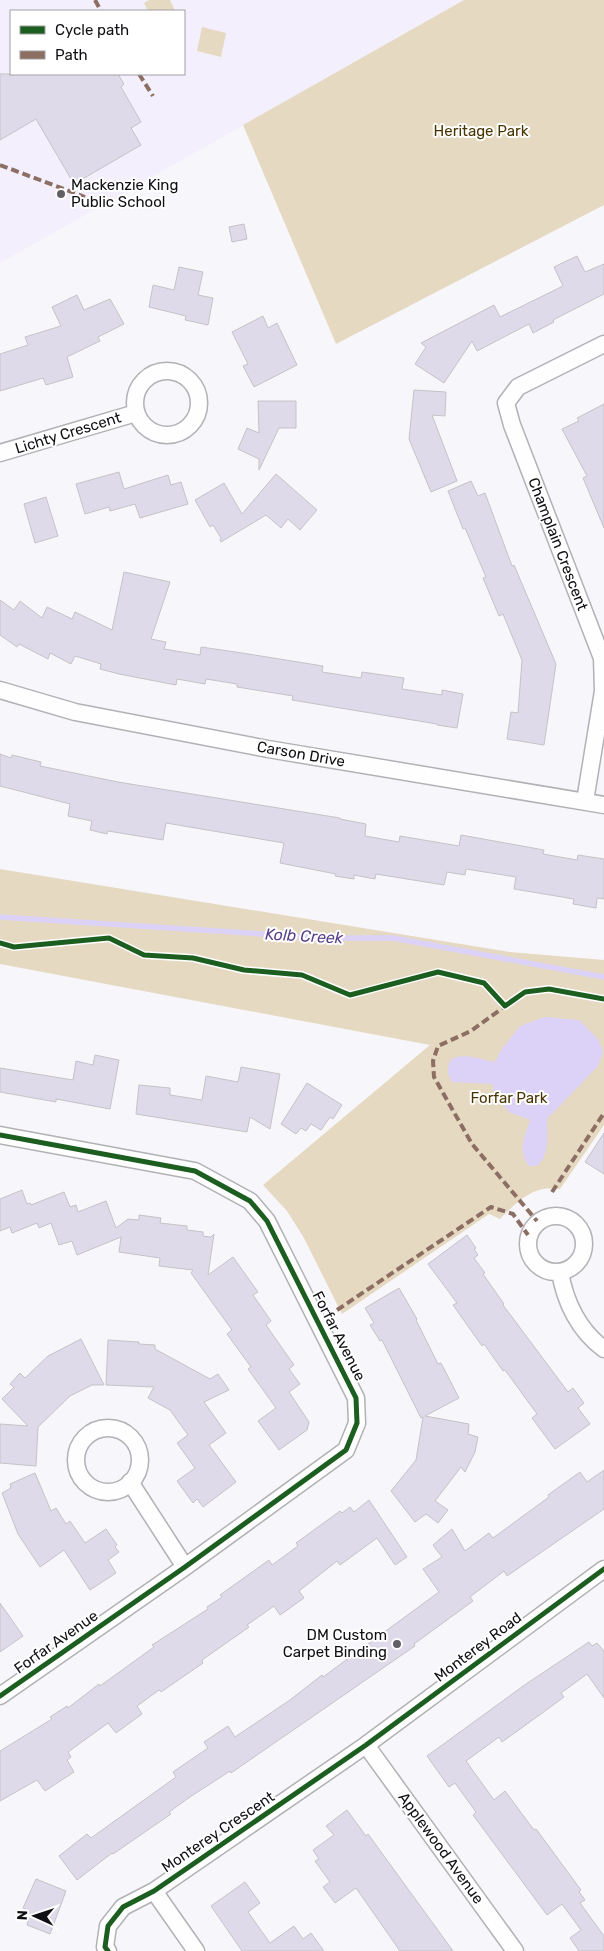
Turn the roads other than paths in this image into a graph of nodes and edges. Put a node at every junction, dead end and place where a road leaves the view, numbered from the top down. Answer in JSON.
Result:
{"nodes":[{"id":1,"x":604,"y":344,"type":"edge"},
{"id":2,"x":136,"y":412,"type":"junction"},
{"id":3,"x":0,"y":453,"type":"edge"},
{"id":4,"x":0,"y":690,"type":"edge"},
{"id":5,"x":585,"y":801,"type":"junction"},
{"id":6,"x":604,"y":805,"type":"edge"},
{"id":7,"x":0,"y":1134,"type":"edge"},
{"id":8,"x":560,"y":1272,"type":"dead end"},
{"id":9,"x":604,"y":1349,"type":"edge"},
{"id":10,"x":130,"y":1482,"type":"dead end"},
{"id":11,"x":185,"y":1567,"type":"junction"},
{"id":12,"x":604,"y":1569,"type":"edge"},
{"id":13,"x":0,"y":1696,"type":"edge"},
{"id":14,"x":366,"y":1745,"type":"junction"},
{"id":15,"x":154,"y":1891,"type":"junction"},
{"id":16,"x":108,"y":1951,"type":"edge"},
{"id":17,"x":196,"y":1951,"type":"edge"},
{"id":18,"x":515,"y":1951,"type":"edge"}],
"edges":[{"from":1,"to":5,"type":"street","name":"Champlain Crescent"},
{"from":2,"to":2,"type":"street","name":"Lichty Crescent"},
{"from":2,"to":3,"type":"street","name":"Lichty Crescent"},
{"from":4,"to":5,"type":"street","name":"Carson Drive"},
{"from":5,"to":6,"type":"street","name":"Carson Drive"},
{"from":7,"to":11,"type":"street","name":"Forfar Avenue"},
{"from":8,"to":9,"type":"street"},
{"from":10,"to":11,"type":"street"},
{"from":11,"to":13,"type":"street","name":"Forfar Avenue"},
{"from":12,"to":14,"type":"street","name":"Monterey Road"},
{"from":14,"to":15,"type":"street","name":"Monterey Crescent"},
{"from":14,"to":18,"type":"street","name":"Applewood Avenue"},
{"from":15,"to":16,"type":"street","name":"Monterey Crescent"},
{"from":15,"to":17,"type":"street","name":"Monterey Crescent"}]}
